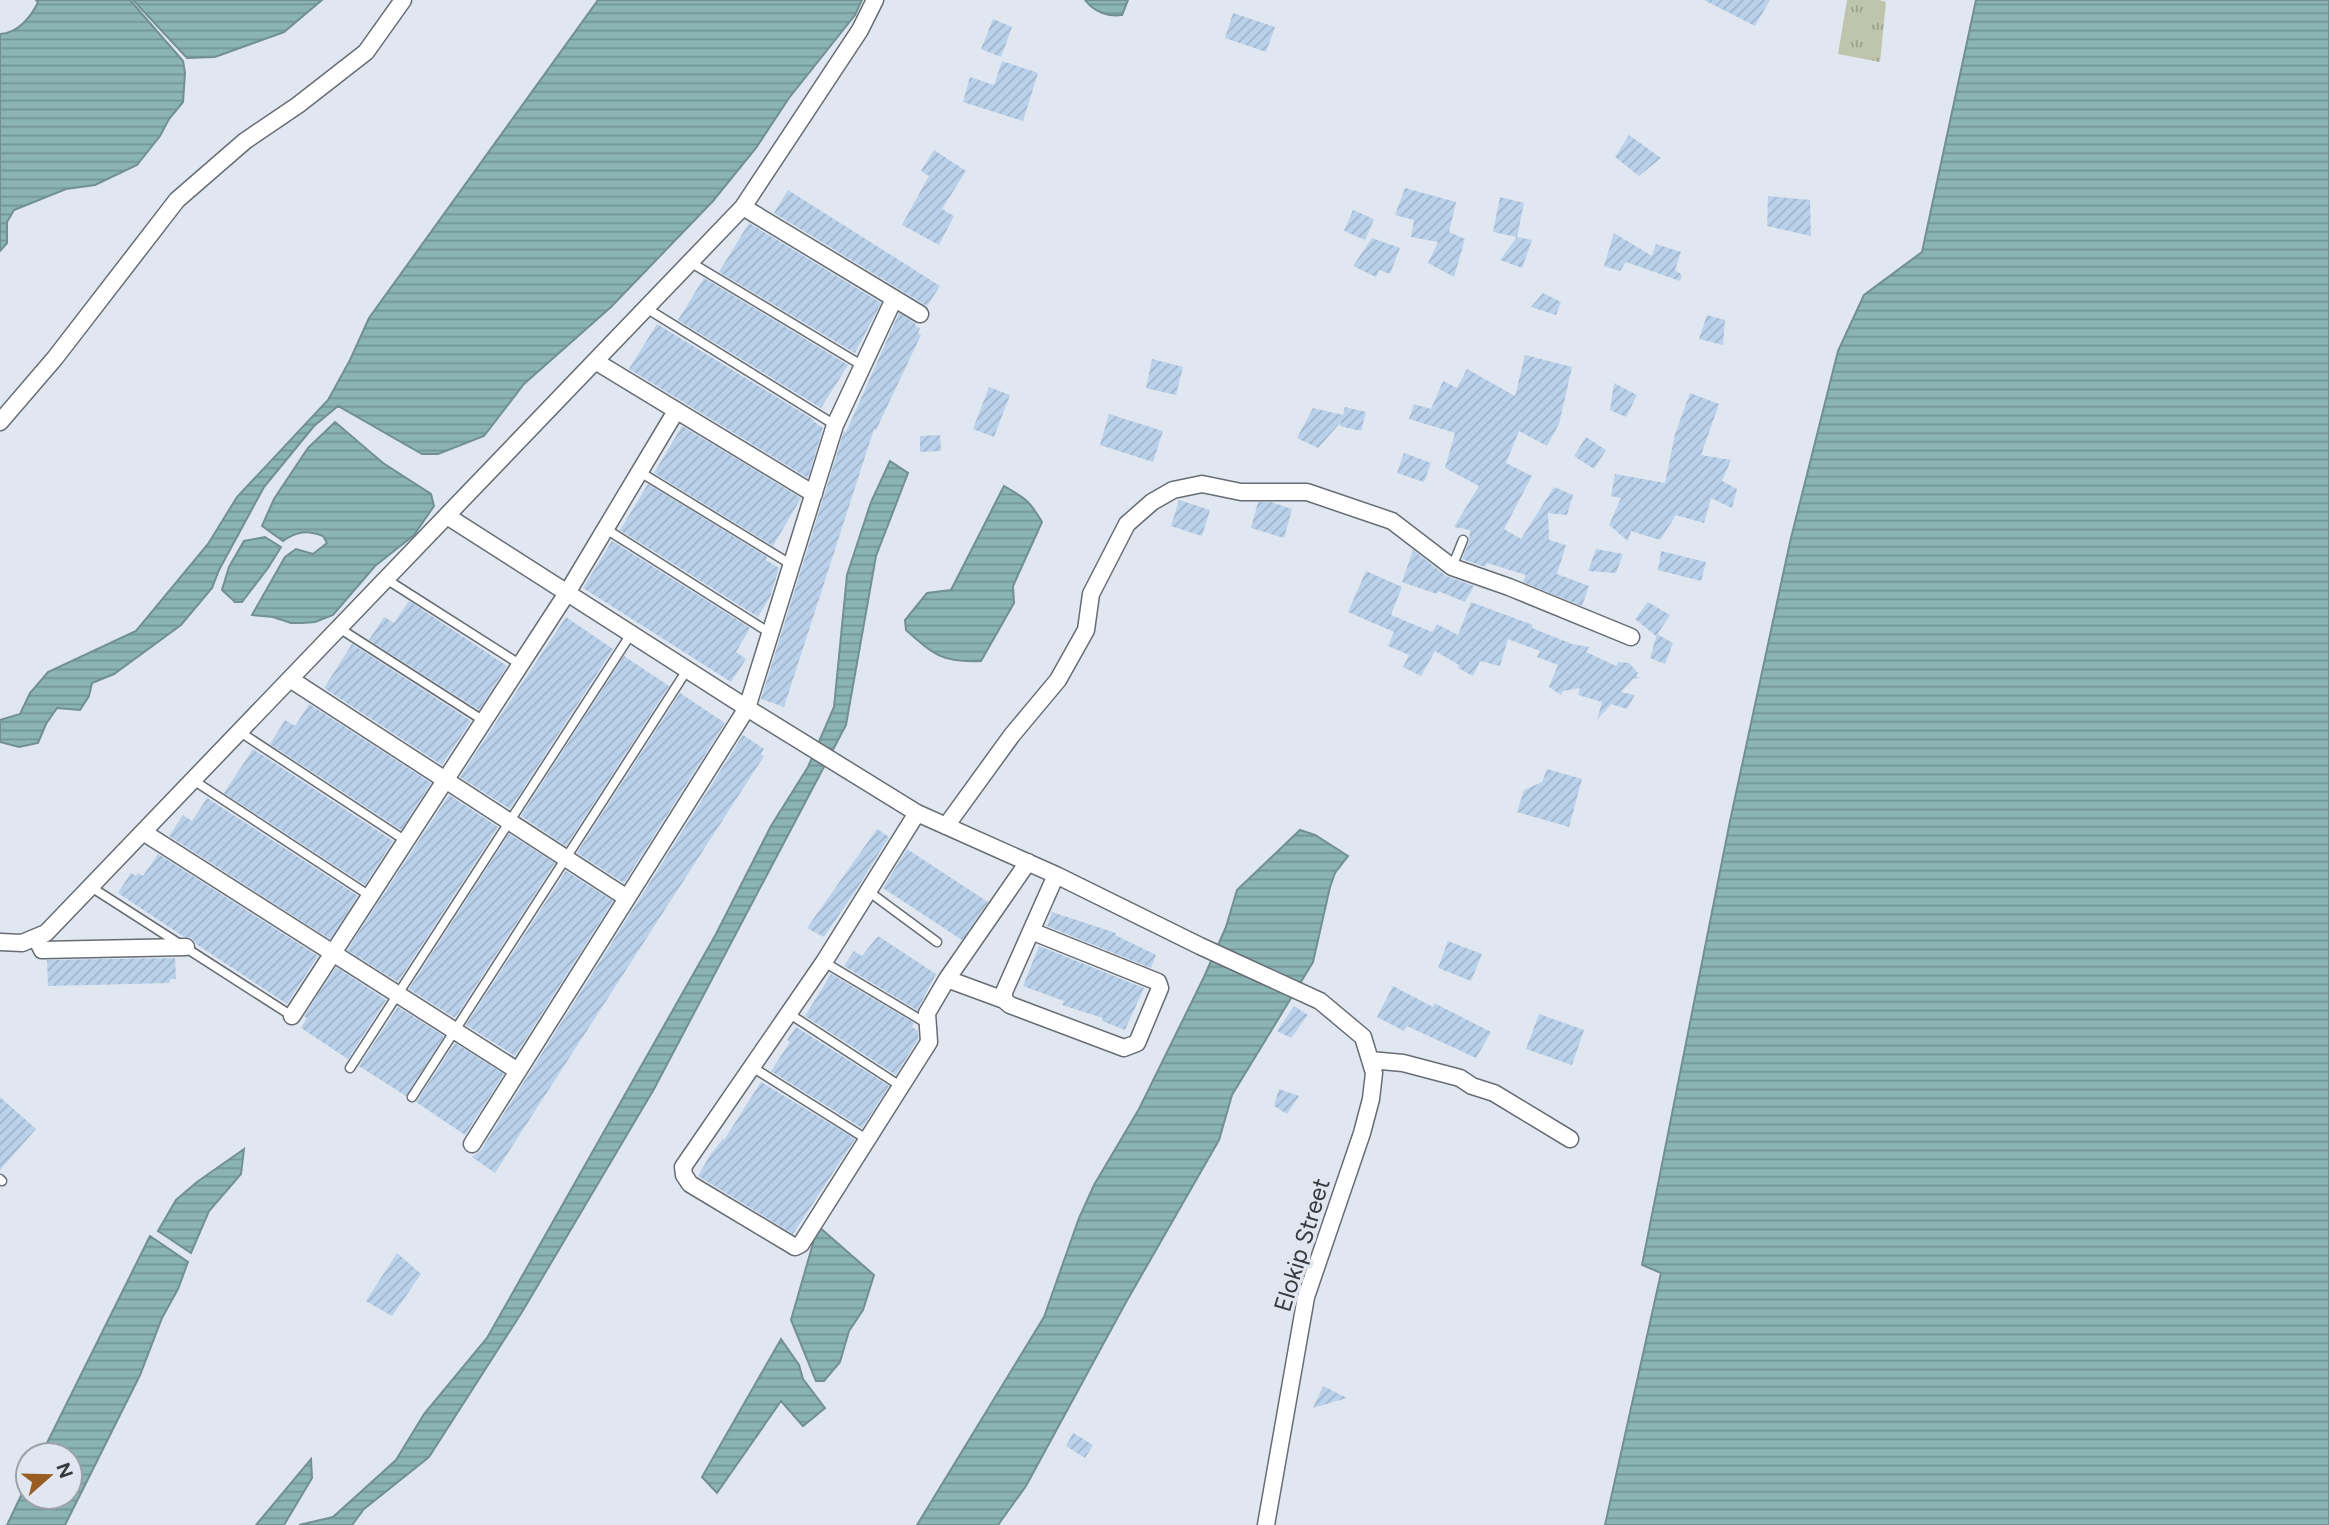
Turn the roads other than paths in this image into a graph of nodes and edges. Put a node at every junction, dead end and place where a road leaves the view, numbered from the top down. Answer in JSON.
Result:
{"nodes":[{"id":1,"x":403,"y":0,"type":"edge"},
{"id":2,"x":875,"y":0,"type":"edge"},
{"id":3,"x":743,"y":207,"type":"junction"},
{"id":4,"x":690,"y":262,"type":"junction"},
{"id":5,"x":894,"y":299,"type":"junction"},
{"id":6,"x":646,"y":308,"type":"junction"},
{"id":7,"x":920,"y":314,"type":"dead end"},
{"id":8,"x":595,"y":361,"type":"junction"},
{"id":9,"x":863,"y":366,"type":"junction"},
{"id":10,"x":676,"y":411,"type":"junction"},
{"id":11,"x":0,"y":422,"type":"edge"},
{"id":12,"x":835,"y":425,"type":"junction"},
{"id":13,"x":640,"y":472,"type":"junction"},
{"id":14,"x":814,"y":494,"type":"junction"},
{"id":15,"x":447,"y":516,"type":"junction"},
{"id":16,"x":606,"y":529,"type":"junction"},
{"id":17,"x":1463,"y":540,"type":"dead end"},
{"id":18,"x":792,"y":565,"type":"junction"},
{"id":19,"x":1452,"y":567,"type":"junction"},
{"id":20,"x":386,"y":579,"type":"junction"},
{"id":21,"x":567,"y":593,"type":"junction"},
{"id":22,"x":340,"y":628,"type":"junction"},
{"id":23,"x":771,"y":633,"type":"junction"},
{"id":24,"x":631,"y":634,"type":"junction"},
{"id":25,"x":1631,"y":637,"type":"dead end"},
{"id":26,"x":521,"y":665,"type":"junction"},
{"id":27,"x":687,"y":670,"type":"junction"},
{"id":28,"x":290,"y":679,"type":"junction"},
{"id":29,"x":747,"y":708,"type":"junction"},
{"id":30,"x":484,"y":721,"type":"junction"},
{"id":31,"x":240,"y":732,"type":"junction"},
{"id":32,"x":193,"y":780,"type":"junction"},
{"id":33,"x":445,"y":780,"type":"junction"},
{"id":34,"x":917,"y":813,"type":"junction"},
{"id":35,"x":509,"y":822,"type":"junction"},
{"id":36,"x":946,"y":826,"type":"junction"},
{"id":37,"x":143,"y":832,"type":"junction"},
{"id":38,"x":406,"y":841,"type":"junction"},
{"id":39,"x":566,"y":858,"type":"junction"},
{"id":40,"x":1028,"y":862,"type":"junction"},
{"id":41,"x":1056,"y":875,"type":"junction"},
{"id":42,"x":91,"y":887,"type":"junction"},
{"id":43,"x":868,"y":891,"type":"junction"},
{"id":44,"x":370,"y":896,"type":"junction"},
{"id":45,"x":627,"y":898,"type":"junction"},
{"id":46,"x":1031,"y":931,"type":"junction"},
{"id":47,"x":36,"y":938,"type":"junction"},
{"id":48,"x":0,"y":942,"type":"edge"},
{"id":49,"x":937,"y":942,"type":"dead end"},
{"id":50,"x":186,"y":947,"type":"junction"},
{"id":51,"x":333,"y":953,"type":"junction"},
{"id":52,"x":824,"y":962,"type":"junction"},
{"id":53,"x":947,"y":979,"type":"junction"},
{"id":54,"x":398,"y":994,"type":"junction"},
{"id":55,"x":1004,"y":1000,"type":"junction"},
{"id":56,"x":788,"y":1013,"type":"junction"},
{"id":57,"x":292,"y":1016,"type":"joint"},
{"id":58,"x":928,"y":1024,"type":"junction"},
{"id":59,"x":455,"y":1031,"type":"junction"},
{"id":60,"x":1370,"y":1060,"type":"junction"},
{"id":61,"x":752,"y":1067,"type":"junction"},
{"id":62,"x":350,"y":1068,"type":"dead end"},
{"id":63,"x":518,"y":1071,"type":"junction"},
{"id":64,"x":902,"y":1087,"type":"junction"},
{"id":65,"x":412,"y":1097,"type":"dead end"},
{"id":66,"x":1570,"y":1139,"type":"dead end"},
{"id":67,"x":869,"y":1140,"type":"junction"},
{"id":68,"x":472,"y":1144,"type":"dead end"},
{"id":69,"x":1266,"y":1525,"type":"edge"}],
"edges":[{"from":1,"to":11,"type":"street"},
{"from":2,"to":3,"type":"street"},
{"from":3,"to":4,"type":"street"},
{"from":3,"to":5,"type":"street"},
{"from":4,"to":6,"type":"street"},
{"from":4,"to":9,"type":"lane"},
{"from":5,"to":7,"type":"street"},
{"from":5,"to":9,"type":"street"},
{"from":6,"to":8,"type":"street"},
{"from":6,"to":12,"type":"lane"},
{"from":8,"to":10,"type":"street"},
{"from":8,"to":15,"type":"street"},
{"from":9,"to":12,"type":"street"},
{"from":10,"to":13,"type":"street"},
{"from":10,"to":14,"type":"street"},
{"from":12,"to":14,"type":"street"},
{"from":13,"to":16,"type":"street"},
{"from":13,"to":18,"type":"lane"},
{"from":14,"to":18,"type":"street"},
{"from":15,"to":20,"type":"street"},
{"from":15,"to":21,"type":"street","name":"Elokip Street"},
{"from":16,"to":21,"type":"street"},
{"from":16,"to":23,"type":"lane"},
{"from":17,"to":19,"type":"lane"},
{"from":18,"to":23,"type":"street"},
{"from":19,"to":25,"type":"street"},
{"from":19,"to":36,"type":"street"},
{"from":20,"to":22,"type":"street"},
{"from":20,"to":26,"type":"lane"},
{"from":21,"to":24,"type":"street","name":"Elokip Street"},
{"from":21,"to":26,"type":"street"},
{"from":22,"to":28,"type":"street"},
{"from":22,"to":30,"type":"lane"},
{"from":23,"to":29,"type":"street"},
{"from":24,"to":27,"type":"street","name":"Elokip Street"},
{"from":24,"to":35,"type":"lane"},
{"from":26,"to":30,"type":"street"},
{"from":27,"to":29,"type":"street","name":"Elokip Street"},
{"from":27,"to":39,"type":"lane"},
{"from":28,"to":31,"type":"street"},
{"from":28,"to":33,"type":"street"},
{"from":29,"to":34,"type":"street","name":"Elokip Street"},
{"from":29,"to":45,"type":"street"},
{"from":30,"to":33,"type":"street"},
{"from":31,"to":32,"type":"street"},
{"from":31,"to":38,"type":"lane"},
{"from":32,"to":37,"type":"street"},
{"from":32,"to":44,"type":"lane"},
{"from":33,"to":35,"type":"street"},
{"from":33,"to":38,"type":"street"},
{"from":34,"to":36,"type":"street","name":"Elokip Street"},
{"from":34,"to":43,"type":"street"},
{"from":35,"to":39,"type":"street"},
{"from":35,"to":54,"type":"lane"},
{"from":36,"to":40,"type":"street","name":"Elokip Street"},
{"from":37,"to":42,"type":"street"},
{"from":37,"to":51,"type":"street"},
{"from":38,"to":44,"type":"street"},
{"from":39,"to":45,"type":"street"},
{"from":39,"to":59,"type":"lane"},
{"from":40,"to":41,"type":"street","name":"Elokip Street"},
{"from":40,"to":53,"type":"street"},
{"from":41,"to":46,"type":"street"},
{"from":41,"to":60,"type":"street","name":"Elokip Street"},
{"from":42,"to":47,"type":"street"},
{"from":42,"to":50,"type":"lane"},
{"from":43,"to":49,"type":"lane"},
{"from":43,"to":52,"type":"street"},
{"from":44,"to":51,"type":"street"},
{"from":45,"to":63,"type":"street"},
{"from":46,"to":55,"type":"street"},
{"from":46,"to":55,"type":"street"},
{"from":47,"to":48,"type":"street"},
{"from":47,"to":50,"type":"street"},
{"from":50,"to":57,"type":"lane"},
{"from":51,"to":54,"type":"street"},
{"from":51,"to":57,"type":"street"},
{"from":52,"to":56,"type":"street"},
{"from":52,"to":58,"type":"lane"},
{"from":53,"to":55,"type":"street"},
{"from":53,"to":58,"type":"street"},
{"from":54,"to":59,"type":"street"},
{"from":54,"to":62,"type":"lane"},
{"from":56,"to":61,"type":"street"},
{"from":56,"to":64,"type":"lane"},
{"from":58,"to":64,"type":"street"},
{"from":59,"to":63,"type":"street"},
{"from":59,"to":65,"type":"lane"},
{"from":60,"to":66,"type":"street"},
{"from":60,"to":69,"type":"street","name":"Elokip Street"},
{"from":61,"to":67,"type":"lane"},
{"from":61,"to":67,"type":"street"},
{"from":63,"to":68,"type":"street"},
{"from":64,"to":67,"type":"street"}]}
